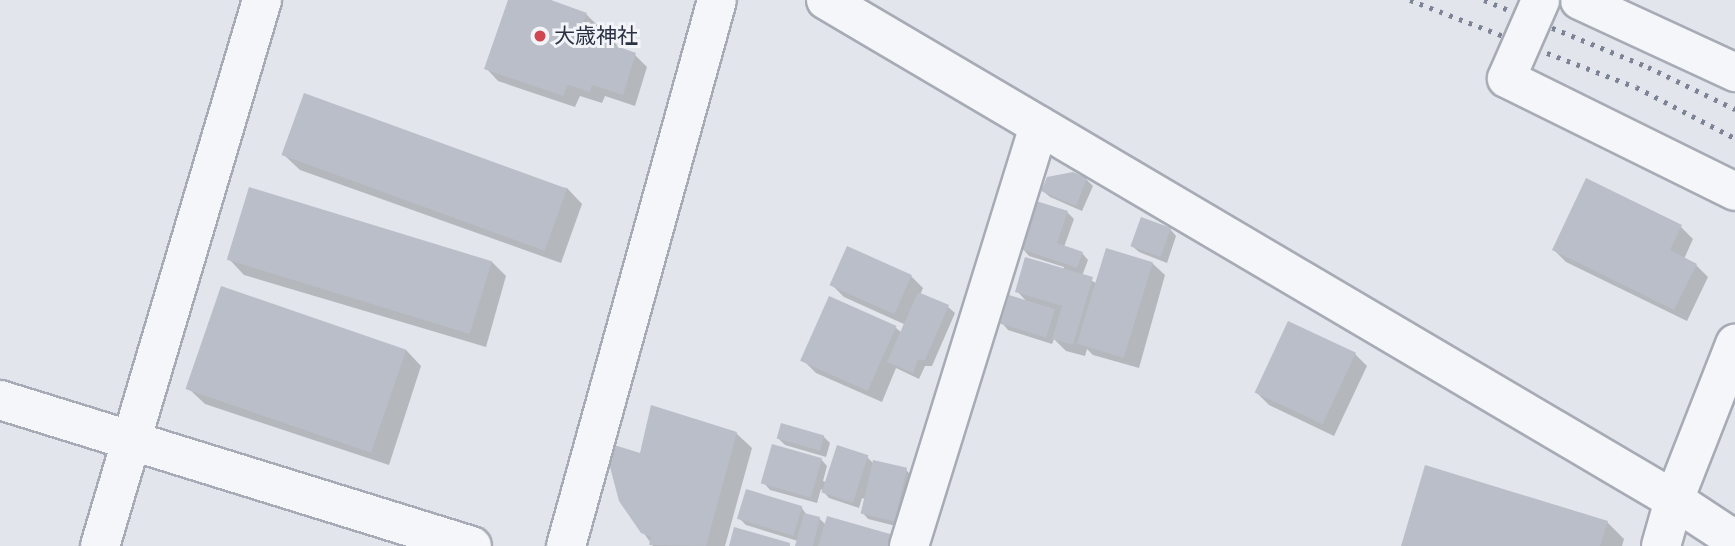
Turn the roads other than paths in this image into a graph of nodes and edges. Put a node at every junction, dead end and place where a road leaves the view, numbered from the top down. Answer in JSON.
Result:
{"nodes":[{"id":1,"x":262,"y":0,"type":"edge"},
{"id":2,"x":717,"y":0,"type":"edge"},
{"id":3,"x":827,"y":0,"type":"edge"},
{"id":4,"x":1540,"y":0,"type":"edge"},
{"id":5,"x":1578,"y":0,"type":"edge"},
{"id":6,"x":1735,"y":72,"type":"edge"},
{"id":7,"x":1039,"y":126,"type":"junction"},
{"id":8,"x":1735,"y":191,"type":"edge"},
{"id":9,"x":1735,"y":344,"type":"edge"},
{"id":10,"x":0,"y":400,"type":"edge"},
{"id":11,"x":132,"y":440,"type":"junction"},
{"id":12,"x":1674,"y":500,"type":"junction"},
{"id":13,"x":1735,"y":541,"type":"edge"},
{"id":14,"x":100,"y":546,"type":"edge"},
{"id":15,"x":472,"y":546,"type":"edge"},
{"id":16,"x":566,"y":546,"type":"edge"},
{"id":17,"x":909,"y":546,"type":"edge"},
{"id":18,"x":1661,"y":546,"type":"edge"}],
"edges":[{"from":1,"to":11,"type":"street"},
{"from":2,"to":16,"type":"street"},
{"from":3,"to":7,"type":"street"},
{"from":4,"to":8,"type":"street","bridge":true},
{"from":5,"to":6,"type":"street"},
{"from":7,"to":12,"type":"street"},
{"from":7,"to":17,"type":"street"},
{"from":9,"to":12,"type":"street"},
{"from":10,"to":11,"type":"street"},
{"from":11,"to":14,"type":"street"},
{"from":11,"to":15,"type":"street"},
{"from":12,"to":13,"type":"street"},
{"from":12,"to":18,"type":"street"}]}
